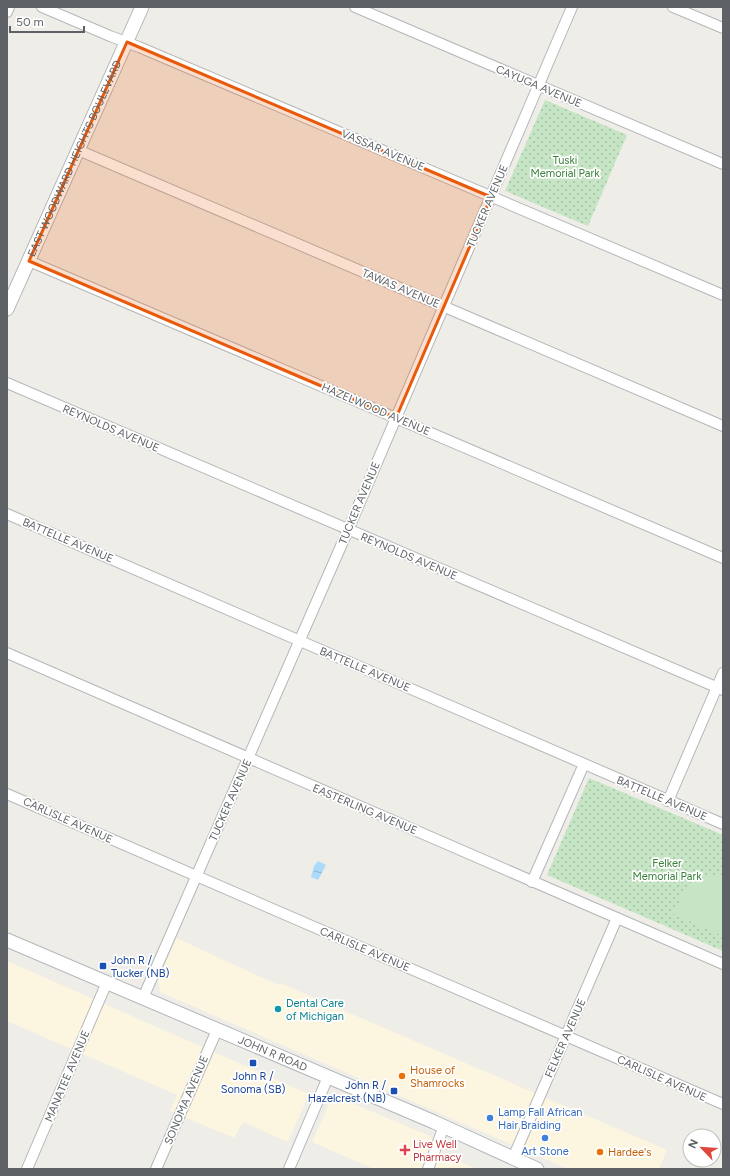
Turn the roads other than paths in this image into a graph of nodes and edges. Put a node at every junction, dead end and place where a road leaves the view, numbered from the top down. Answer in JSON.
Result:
{"nodes":[{"id":1,"x":10,"y":7,"type":"edge"},
{"id":2,"x":42,"y":7,"type":"edge"},
{"id":3,"x":142,"y":7,"type":"edge"},
{"id":4,"x":354,"y":7,"type":"edge"},
{"id":5,"x":572,"y":7,"type":"edge"},
{"id":6,"x":673,"y":7,"type":"edge"},
{"id":7,"x":7,"y":12,"type":"edge"},
{"id":8,"x":723,"y":28,"type":"edge"},
{"id":9,"x":127,"y":42,"type":"junction"},
{"id":10,"x":538,"y":85,"type":"junction"},
{"id":11,"x":78,"y":150,"type":"junction"},
{"id":12,"x":723,"y":164,"type":"edge"},
{"id":13,"x":491,"y":197,"type":"junction"},
{"id":14,"x":29,"y":261,"type":"junction"},
{"id":15,"x":723,"y":295,"type":"edge"},
{"id":16,"x":444,"y":306,"type":"junction"},
{"id":17,"x":7,"y":309,"type":"edge"},
{"id":18,"x":7,"y":383,"type":"edge"},
{"id":19,"x":396,"y":418,"type":"junction"},
{"id":20,"x":723,"y":426,"type":"edge"},
{"id":21,"x":7,"y":514,"type":"edge"},
{"id":22,"x":348,"y":530,"type":"junction"},
{"id":23,"x":723,"y":558,"type":"edge"},
{"id":24,"x":300,"y":641,"type":"junction"},
{"id":25,"x":7,"y":653,"type":"edge"},
{"id":26,"x":723,"y":673,"type":"edge"},
{"id":27,"x":720,"y":688,"type":"edge"},
{"id":28,"x":248,"y":759,"type":"junction"},
{"id":29,"x":584,"y":764,"type":"junction"},
{"id":30,"x":7,"y":794,"type":"edge"},
{"id":31,"x":668,"y":801,"type":"junction"},
{"id":32,"x":723,"y":824,"type":"edge"},
{"id":33,"x":197,"y":876,"type":"junction"},
{"id":34,"x":532,"y":882,"type":"junction"},
{"id":35,"x":617,"y":918,"type":"junction"},
{"id":36,"x":7,"y":940,"type":"edge"},
{"id":37,"x":723,"y":964,"type":"edge"},
{"id":38,"x":107,"y":982,"type":"junction"},
{"id":39,"x":143,"y":998,"type":"junction"},
{"id":40,"x":216,"y":1030,"type":"junction"},
{"id":41,"x":566,"y":1036,"type":"junction"},
{"id":42,"x":328,"y":1077,"type":"junction"},
{"id":43,"x":723,"y":1104,"type":"edge"},
{"id":44,"x":444,"y":1126,"type":"junction"},
{"id":45,"x":513,"y":1158,"type":"junction"},
{"id":46,"x":27,"y":1169,"type":"edge"},
{"id":47,"x":156,"y":1169,"type":"edge"},
{"id":48,"x":289,"y":1169,"type":"edge"},
{"id":49,"x":428,"y":1169,"type":"edge"},
{"id":50,"x":537,"y":1169,"type":"edge"}],
"edges":[{"from":1,"to":7,"type":"street"},
{"from":2,"to":9,"type":"street","name":"VASSAR AVENUE"},
{"from":3,"to":9,"type":"main road","name":"EAST WOODWARD HEIGHTS BOULEVARD"},
{"from":4,"to":10,"type":"street","name":"CAYUGA AVENUE"},
{"from":5,"to":10,"type":"street","name":"TUCKER AVENUE"},
{"from":6,"to":8,"type":"street"},
{"from":9,"to":11,"type":"main road","name":"EAST WOODWARD HEIGHTS BOULEVARD"},
{"from":9,"to":13,"type":"street","name":"VASSAR AVENUE"},
{"from":10,"to":12,"type":"street","name":"CAYUGA AVENUE"},
{"from":10,"to":13,"type":"street","name":"TUCKER AVENUE"},
{"from":11,"to":14,"type":"main road","name":"EAST WOODWARD HEIGHTS BOULEVARD"},
{"from":11,"to":16,"type":"street","name":"TAWAS AVENUE"},
{"from":13,"to":15,"type":"street","name":"VASSAR AVENUE"},
{"from":13,"to":16,"type":"street","name":"TUCKER AVENUE"},
{"from":14,"to":17,"type":"main road","name":"EAST WOODWARD HEIGHTS BOULEVARD"},
{"from":14,"to":19,"type":"street","name":"HAZELWOOD AVENUE"},
{"from":16,"to":19,"type":"street","name":"TUCKER AVENUE"},
{"from":16,"to":20,"type":"street","name":"TAWAS AVENUE"},
{"from":18,"to":22,"type":"street","name":"REYNOLDS AVENUE"},
{"from":19,"to":22,"type":"street","name":"TUCKER AVENUE"},
{"from":19,"to":23,"type":"street","name":"HAZELWOOD AVENUE"},
{"from":21,"to":24,"type":"street","name":"BATTELLE AVENUE"},
{"from":22,"to":24,"type":"street","name":"TUCKER AVENUE"},
{"from":22,"to":27,"type":"street","name":"REYNOLDS AVENUE"},
{"from":24,"to":28,"type":"street","name":"TUCKER AVENUE"},
{"from":24,"to":29,"type":"street","name":"BATTELLE AVENUE"},
{"from":25,"to":28,"type":"street","name":"EASTERLING AVENUE"},
{"from":26,"to":27,"type":"street"},
{"from":27,"to":31,"type":"street"},
{"from":28,"to":33,"type":"street","name":"TUCKER AVENUE"},
{"from":28,"to":34,"type":"street","name":"EASTERLING AVENUE"},
{"from":29,"to":31,"type":"street","name":"BATTELLE AVENUE"},
{"from":29,"to":34,"type":"street"},
{"from":30,"to":33,"type":"street","name":"CARLISLE AVENUE"},
{"from":31,"to":32,"type":"street","name":"BATTELLE AVENUE"},
{"from":33,"to":39,"type":"street","name":"TUCKER AVENUE"},
{"from":33,"to":41,"type":"street","name":"CARLISLE AVENUE"},
{"from":34,"to":35,"type":"street","name":"EASTERLING AVENUE"},
{"from":35,"to":37,"type":"street","name":"EASTERLING AVENUE"},
{"from":35,"to":41,"type":"street","name":"FELKER AVENUE"},
{"from":36,"to":38,"type":"main road","name":"JOHN R ROAD"},
{"from":38,"to":39,"type":"main road","name":"JOHN R ROAD"},
{"from":38,"to":46,"type":"street","name":"MANATEE AVENUE"},
{"from":39,"to":40,"type":"main road","name":"JOHN R ROAD"},
{"from":40,"to":42,"type":"main road","name":"JOHN R ROAD"},
{"from":40,"to":47,"type":"street","name":"SONOMA AVENUE"},
{"from":41,"to":43,"type":"street","name":"CARLISLE AVENUE"},
{"from":41,"to":45,"type":"street","name":"FELKER AVENUE"},
{"from":42,"to":44,"type":"main road","name":"JOHN R ROAD"},
{"from":42,"to":48,"type":"street"},
{"from":44,"to":45,"type":"main road","name":"JOHN R ROAD"},
{"from":44,"to":49,"type":"street"},
{"from":45,"to":50,"type":"main road","name":"JOHN R ROAD"}]}
